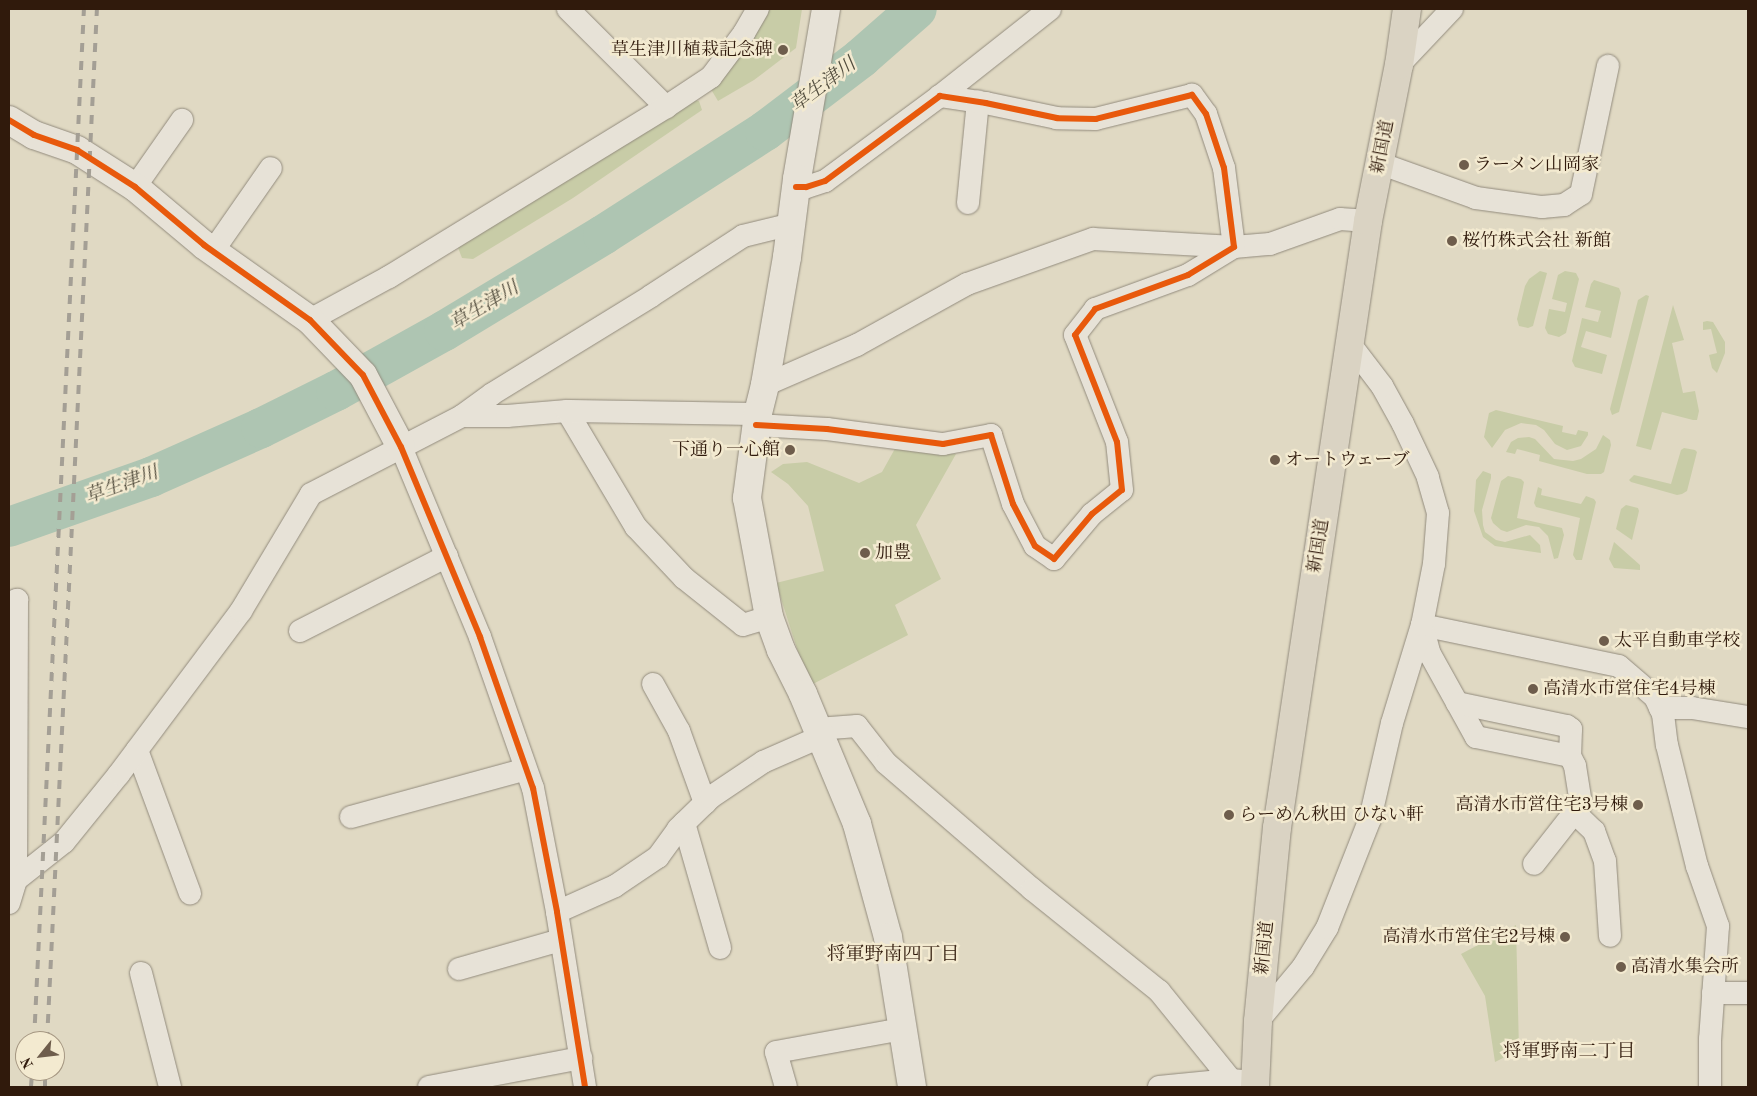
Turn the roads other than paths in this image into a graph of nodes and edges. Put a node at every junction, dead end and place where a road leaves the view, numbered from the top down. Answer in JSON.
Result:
{"nodes":[{"id":1,"x":568,"y":9,"type":"edge"},
{"id":2,"x":758,"y":9,"type":"edge"},
{"id":3,"x":1050,"y":9,"type":"edge"},
{"id":4,"x":1407,"y":9,"type":"edge"},
{"id":5,"x":1452,"y":9,"type":"edge"},
{"id":6,"x":825,"y":13,"type":"edge"},
{"id":7,"x":1399,"y":65,"type":"junction"},
{"id":8,"x":1608,"y":66,"type":"dead end"},
{"id":9,"x":940,"y":96,"type":"junction"},
{"id":10,"x":978,"y":101,"type":"junction"},
{"id":11,"x":666,"y":107,"type":"junction"},
{"id":12,"x":9,"y":120,"type":"edge"},
{"id":13,"x":182,"y":120,"type":"dead end"},
{"id":14,"x":1379,"y":163,"type":"junction"},
{"id":15,"x":271,"y":168,"type":"dead end"},
{"id":16,"x":797,"y":183,"type":"junction"},
{"id":17,"x":135,"y":187,"type":"junction"},
{"id":18,"x":968,"y":203,"type":"dead end"},
{"id":19,"x":1368,"y":221,"type":"junction"},
{"id":20,"x":792,"y":224,"type":"junction"},
{"id":21,"x":1234,"y":247,"type":"junction"},
{"id":22,"x":212,"y":251,"type":"junction"},
{"id":23,"x":316,"y":325,"type":"junction"},
{"id":24,"x":1350,"y":344,"type":"junction"},
{"id":25,"x":765,"y":385,"type":"junction"},
{"id":26,"x":567,"y":412,"type":"junction"},
{"id":27,"x":462,"y":416,"type":"junction"},
{"id":28,"x":757,"y":420,"type":"junction"},
{"id":29,"x":397,"y":440,"type":"junction"},
{"id":30,"x":447,"y":556,"type":"junction"},
{"id":31,"x":9,"y":603,"type":"edge"},
{"id":32,"x":769,"y":617,"type":"junction"},
{"id":33,"x":1422,"y":625,"type":"junction"},
{"id":34,"x":300,"y":631,"type":"dead end"},
{"id":35,"x":653,"y":684,"type":"dead end"},
{"id":36,"x":1458,"y":703,"type":"junction"},
{"id":37,"x":1660,"y":708,"type":"junction"},
{"id":38,"x":1748,"y":717,"type":"edge"},
{"id":39,"x":819,"y":733,"type":"junction"},
{"id":40,"x":137,"y":750,"type":"junction"},
{"id":41,"x":1570,"y":756,"type":"junction"},
{"id":42,"x":526,"y":769,"type":"junction"},
{"id":43,"x":705,"y":803,"type":"junction"},
{"id":44,"x":1574,"y":812,"type":"junction"},
{"id":45,"x":351,"y":817,"type":"dead end"},
{"id":46,"x":684,"y":823,"type":"junction"},
{"id":47,"x":1534,"y":864,"type":"dead end"},
{"id":48,"x":13,"y":880,"type":"edge"},
{"id":49,"x":190,"y":893,"type":"dead end"},
{"id":50,"x":9,"y":904,"type":"edge"},
{"id":51,"x":557,"y":912,"type":"junction"},
{"id":52,"x":1610,"y":936,"type":"dead end"},
{"id":53,"x":561,"y":940,"type":"junction"},
{"id":54,"x":720,"y":948,"type":"dead end"},
{"id":55,"x":459,"y":969,"type":"dead end"},
{"id":56,"x":141,"y":973,"type":"dead end"},
{"id":57,"x":1713,"y":993,"type":"junction"},
{"id":58,"x":1748,"y":993,"type":"edge"},
{"id":59,"x":1258,"y":1021,"type":"junction"},
{"id":60,"x":903,"y":1029,"type":"junction"},
{"id":61,"x":580,"y":1058,"type":"junction"},
{"id":62,"x":1247,"y":1083,"type":"edge"},
{"id":63,"x":170,"y":1087,"type":"edge"},
{"id":64,"x":435,"y":1087,"type":"edge"},
{"id":65,"x":585,"y":1087,"type":"edge"},
{"id":66,"x":786,"y":1087,"type":"edge"},
{"id":67,"x":912,"y":1087,"type":"edge"},
{"id":68,"x":1159,"y":1087,"type":"edge"},
{"id":69,"x":1710,"y":1087,"type":"edge"}],
"edges":[{"from":1,"to":11,"type":"street"},
{"from":2,"to":11,"type":"street"},
{"from":3,"to":9,"type":"street"},
{"from":4,"to":7,"type":"main road","name":"新国道"},
{"from":5,"to":7,"type":"street"},
{"from":6,"to":16,"type":"street"},
{"from":7,"to":14,"type":"main road","name":"新国道"},
{"from":8,"to":14,"type":"street"},
{"from":9,"to":10,"type":"street"},
{"from":9,"to":16,"type":"street"},
{"from":10,"to":18,"type":"street"},
{"from":10,"to":21,"type":"street"},
{"from":11,"to":23,"type":"street"},
{"from":12,"to":17,"type":"street"},
{"from":13,"to":17,"type":"street"},
{"from":14,"to":19,"type":"main road","name":"新国道"},
{"from":15,"to":22,"type":"street"},
{"from":16,"to":20,"type":"street"},
{"from":17,"to":22,"type":"street"},
{"from":19,"to":21,"type":"street"},
{"from":19,"to":24,"type":"main road","name":"新国道"},
{"from":20,"to":25,"type":"street"},
{"from":20,"to":27,"type":"street"},
{"from":21,"to":25,"type":"street"},
{"from":21,"to":28,"type":"street"},
{"from":22,"to":23,"type":"street"},
{"from":23,"to":29,"type":"street"},
{"from":24,"to":33,"type":"street"},
{"from":24,"to":59,"type":"main road","name":"新国道"},
{"from":25,"to":28,"type":"street"},
{"from":26,"to":27,"type":"street"},
{"from":26,"to":28,"type":"street"},
{"from":26,"to":32,"type":"street"},
{"from":27,"to":29,"type":"street"},
{"from":28,"to":32,"type":"street"},
{"from":29,"to":30,"type":"street"},
{"from":29,"to":40,"type":"street"},
{"from":30,"to":34,"type":"street"},
{"from":30,"to":42,"type":"street"},
{"from":31,"to":48,"type":"street"},
{"from":32,"to":39,"type":"street"},
{"from":33,"to":36,"type":"street"},
{"from":33,"to":37,"type":"street"},
{"from":33,"to":59,"type":"street"},
{"from":35,"to":43,"type":"street"},
{"from":36,"to":41,"type":"street"},
{"from":36,"to":41,"type":"street"},
{"from":37,"to":38,"type":"street"},
{"from":37,"to":57,"type":"street"},
{"from":39,"to":43,"type":"street"},
{"from":39,"to":60,"type":"street"},
{"from":39,"to":62,"type":"street"},
{"from":40,"to":48,"type":"street"},
{"from":40,"to":49,"type":"street"},
{"from":41,"to":44,"type":"street"},
{"from":42,"to":45,"type":"street"},
{"from":42,"to":51,"type":"street"},
{"from":43,"to":46,"type":"street"},
{"from":44,"to":47,"type":"street"},
{"from":44,"to":52,"type":"street"},
{"from":46,"to":51,"type":"street"},
{"from":46,"to":54,"type":"street"},
{"from":48,"to":50,"type":"street"},
{"from":51,"to":53,"type":"street"},
{"from":53,"to":55,"type":"street"},
{"from":53,"to":61,"type":"street"},
{"from":56,"to":63,"type":"street"},
{"from":57,"to":58,"type":"street"},
{"from":57,"to":69,"type":"street"},
{"from":59,"to":62,"type":"main road","name":"新国道"},
{"from":60,"to":66,"type":"street"},
{"from":60,"to":67,"type":"street"},
{"from":61,"to":64,"type":"street"},
{"from":61,"to":65,"type":"street"},
{"from":62,"to":68,"type":"street"}]}
